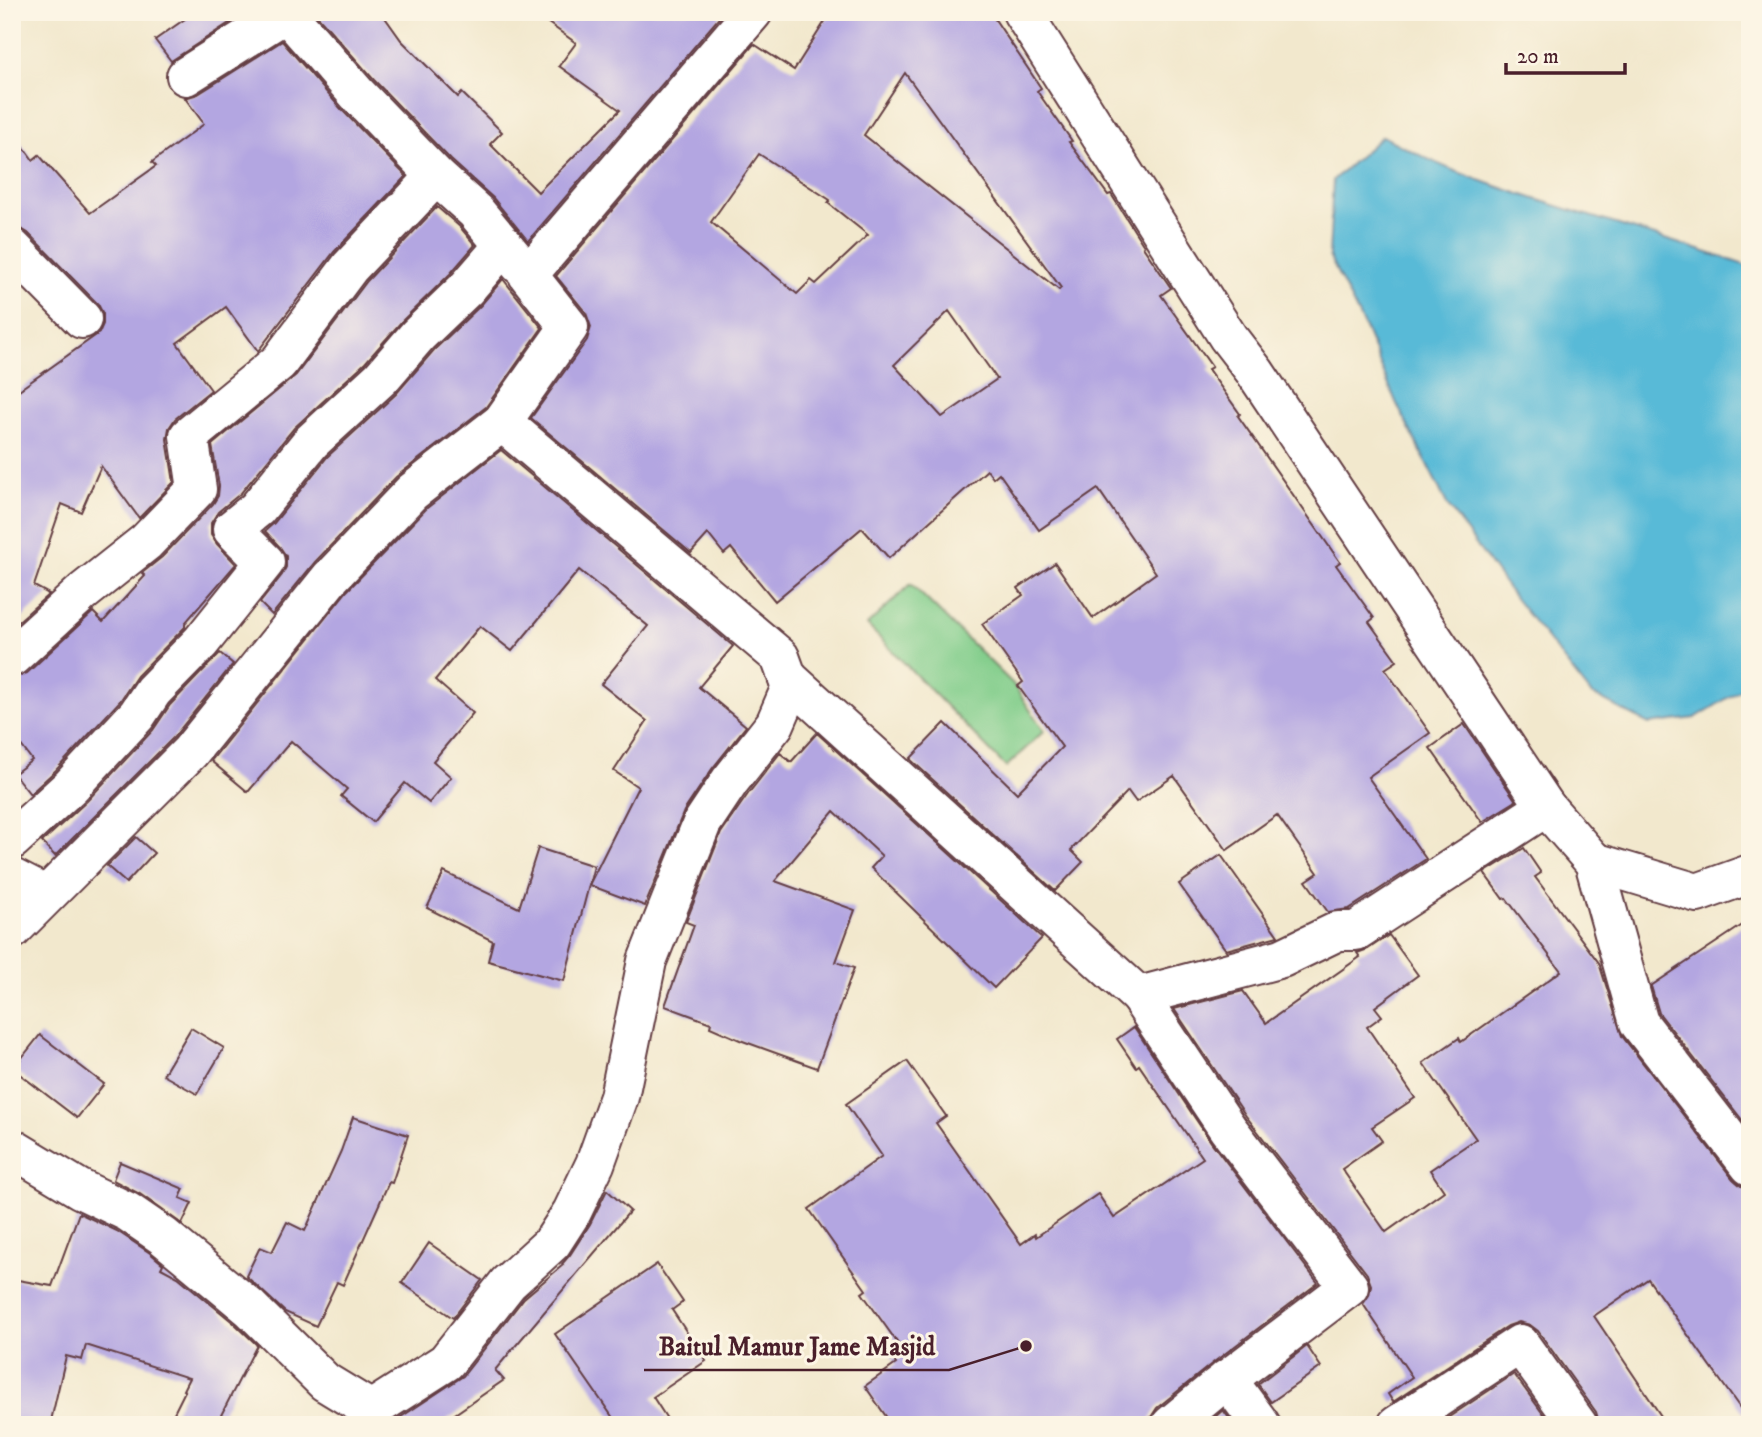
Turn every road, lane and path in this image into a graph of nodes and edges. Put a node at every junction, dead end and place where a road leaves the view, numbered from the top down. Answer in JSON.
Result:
{"nodes":[{"id":1,"x":753,"y":12,"type":"edge"},
{"id":2,"x":1022,"y":12,"type":"edge"},
{"id":3,"x":186,"y":76,"type":"dead end"},
{"id":4,"x":436,"y":176,"type":"junction"},
{"id":5,"x":504,"y":245,"type":"junction"},
{"id":6,"x":12,"y":248,"type":"edge"},
{"id":7,"x":528,"y":275,"type":"junction"},
{"id":8,"x":82,"y":318,"type":"dead end"},
{"id":9,"x":502,"y":422,"type":"junction"},
{"id":10,"x":12,"y":657,"type":"edge"},
{"id":11,"x":788,"y":678,"type":"junction"},
{"id":12,"x":1546,"y":807,"type":"junction"},
{"id":13,"x":12,"y":840,"type":"edge"},
{"id":14,"x":1594,"y":862,"type":"junction"},
{"id":15,"x":1750,"y":874,"type":"edge"},
{"id":16,"x":29,"y":887,"type":"edge"},
{"id":17,"x":12,"y":930,"type":"edge"},
{"id":18,"x":1139,"y":996,"type":"junction"},
{"id":19,"x":12,"y":1148,"type":"edge"},
{"id":20,"x":1750,"y":1166,"type":"edge"},
{"id":21,"x":1227,"y":1379,"type":"junction"},
{"id":22,"x":1171,"y":1425,"type":"edge"},
{"id":23,"x":1261,"y":1425,"type":"edge"},
{"id":24,"x":1397,"y":1425,"type":"edge"},
{"id":25,"x":1578,"y":1425,"type":"edge"}],
"edges":[{"from":1,"to":7,"type":"street"},
{"from":2,"to":12,"type":"street"},
{"from":3,"to":4,"type":"street"},
{"from":4,"to":5,"type":"street"},
{"from":4,"to":10,"type":"street"},
{"from":5,"to":7,"type":"street"},
{"from":5,"to":13,"type":"street"},
{"from":6,"to":8,"type":"street"},
{"from":7,"to":9,"type":"street"},
{"from":9,"to":11,"type":"street"},
{"from":9,"to":16,"type":"street"},
{"from":11,"to":18,"type":"street"},
{"from":11,"to":19,"type":"street"},
{"from":12,"to":14,"type":"street"},
{"from":12,"to":18,"type":"street"},
{"from":14,"to":15,"type":"street"},
{"from":14,"to":20,"type":"street"},
{"from":16,"to":17,"type":"street"},
{"from":18,"to":21,"type":"street"},
{"from":21,"to":22,"type":"street"},
{"from":21,"to":23,"type":"street"},
{"from":24,"to":25,"type":"street"}]}
